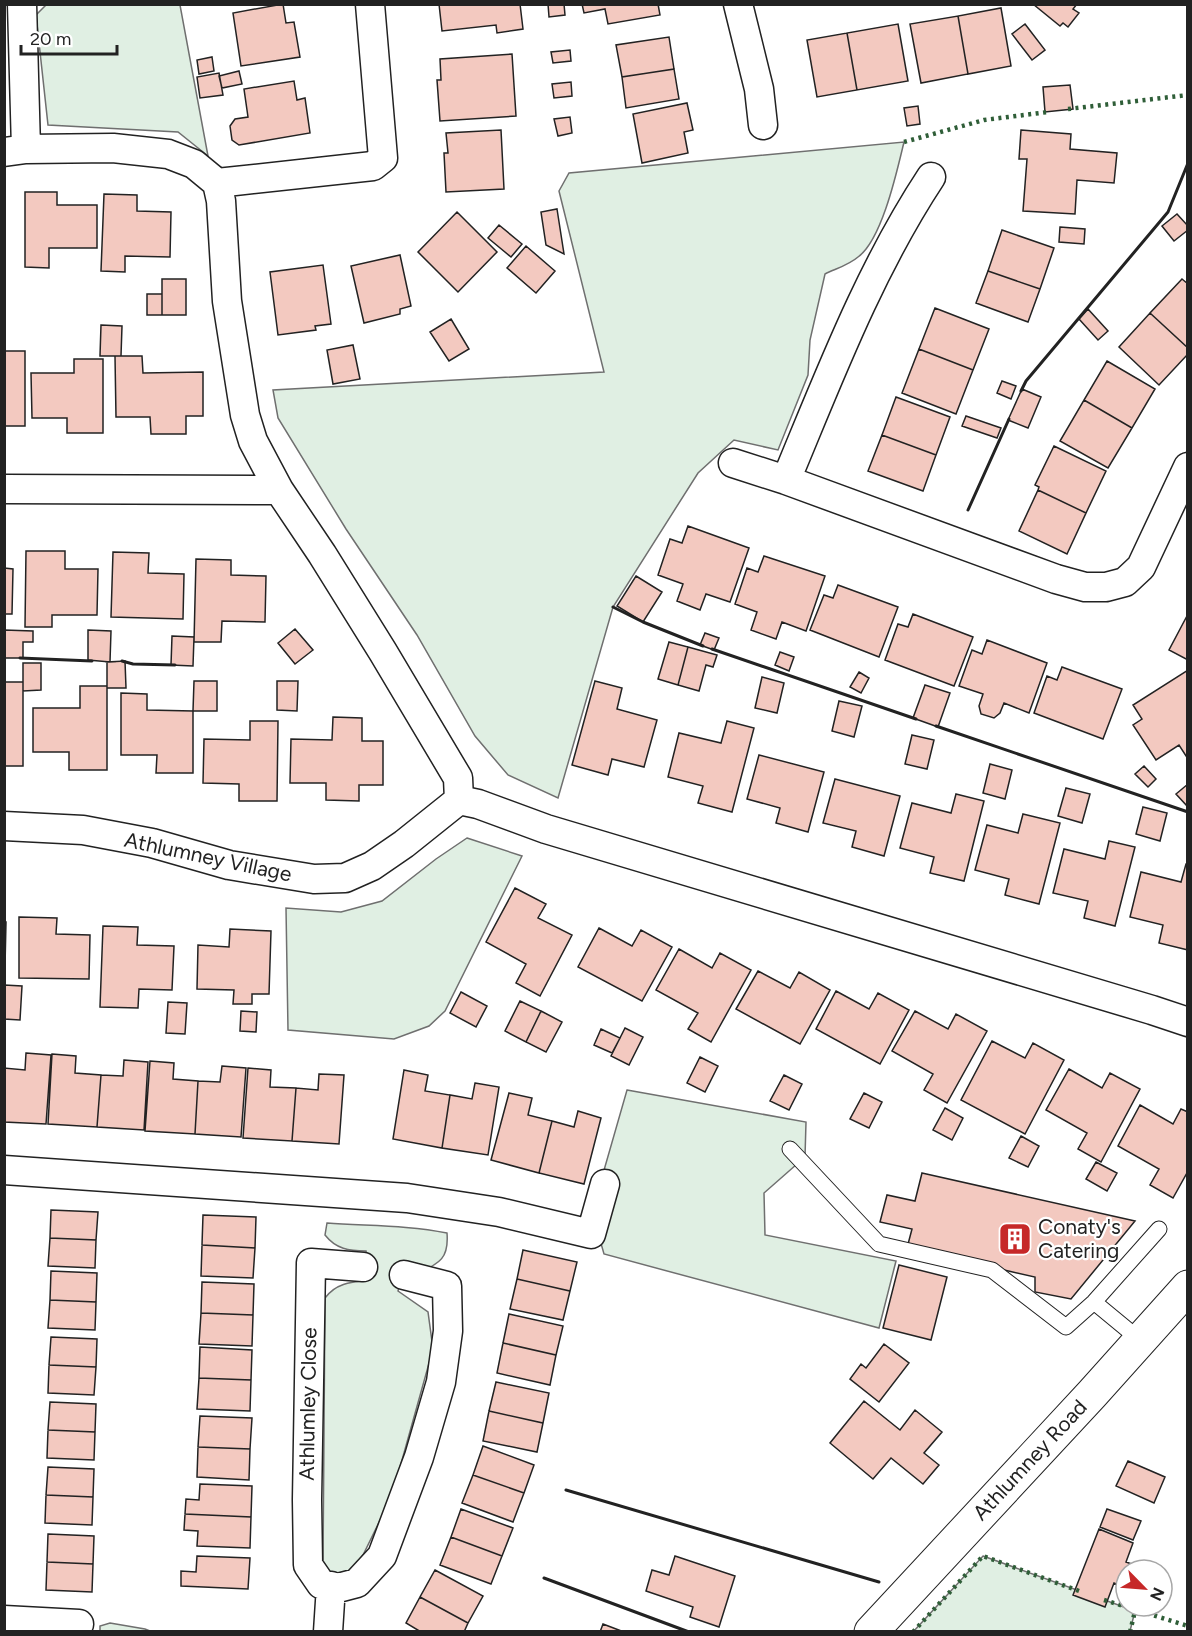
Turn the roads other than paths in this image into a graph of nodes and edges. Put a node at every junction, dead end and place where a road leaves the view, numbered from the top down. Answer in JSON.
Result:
{"nodes":[{"id":1,"x":22,"y":4,"type":"edge"},
{"id":2,"x":370,"y":4,"type":"edge"},
{"id":3,"x":738,"y":4,"type":"edge"},
{"id":4,"x":763,"y":125,"type":"dead end"},
{"id":5,"x":15,"y":150,"type":"edge"},
{"id":6,"x":931,"y":177,"type":"dead end"},
{"id":7,"x":217,"y":183,"type":"junction"},
{"id":8,"x":733,"y":463,"type":"dead end"},
{"id":9,"x":1188,"y":468,"type":"edge"},
{"id":10,"x":786,"y":480,"type":"junction"},
{"id":11,"x":4,"y":489,"type":"edge"},
{"id":12,"x":279,"y":490,"type":"junction"},
{"id":13,"x":459,"y":800,"type":"junction"},
{"id":14,"x":4,"y":826,"type":"edge"},
{"id":15,"x":1188,"y":1022,"type":"edge"},
{"id":16,"x":790,"y":1149,"type":"dead end"},
{"id":17,"x":4,"y":1170,"type":"edge"},
{"id":18,"x":605,"y":1184,"type":"dead end"},
{"id":19,"x":1159,"y":1229,"type":"dead end"},
{"id":20,"x":363,"y":1267,"type":"dead end"},
{"id":21,"x":404,"y":1275,"type":"dead end"},
{"id":22,"x":1188,"y":1287,"type":"edge"},
{"id":23,"x":1094,"y":1302,"type":"junction"},
{"id":24,"x":1140,"y":1340,"type":"junction"},
{"id":25,"x":331,"y":1586,"type":"junction"},
{"id":26,"x":4,"y":1620,"type":"edge"},
{"id":27,"x":79,"y":1624,"type":"dead end"},
{"id":28,"x":328,"y":1632,"type":"edge"},
{"id":29,"x":871,"y":1632,"type":"edge"}],
"edges":[{"from":1,"to":5,"type":"street"},
{"from":2,"to":7,"type":"street"},
{"from":3,"to":4,"type":"street"},
{"from":5,"to":7,"type":"street"},
{"from":6,"to":10,"type":"street"},
{"from":7,"to":12,"type":"street"},
{"from":8,"to":10,"type":"street"},
{"from":9,"to":10,"type":"street"},
{"from":11,"to":12,"type":"street"},
{"from":12,"to":13,"type":"street"},
{"from":13,"to":14,"type":"street","name":"Athlumney Village"},
{"from":13,"to":15,"type":"street"},
{"from":16,"to":23,"type":"lane"},
{"from":17,"to":18,"type":"street"},
{"from":19,"to":23,"type":"lane"},
{"from":20,"to":25,"type":"street","name":"Athlumley Close"},
{"from":21,"to":25,"type":"street"},
{"from":22,"to":24,"type":"main road","name":"Athlumney Road"},
{"from":23,"to":24,"type":"lane"},
{"from":24,"to":29,"type":"main road","name":"Athlumney Road"},
{"from":25,"to":28,"type":"street"},
{"from":26,"to":27,"type":"street"}]}
